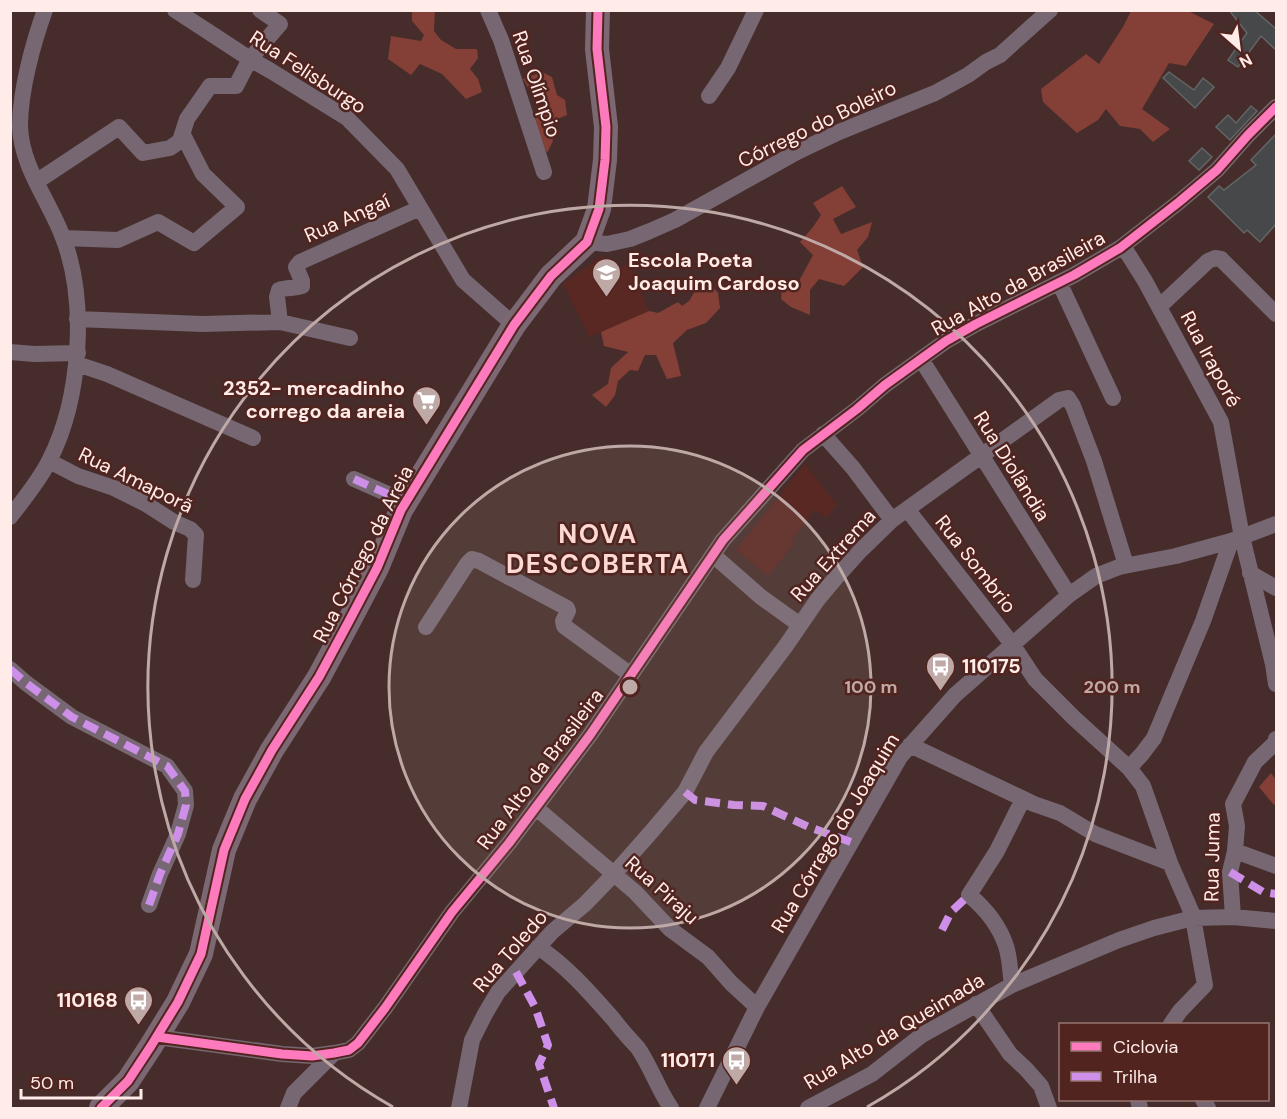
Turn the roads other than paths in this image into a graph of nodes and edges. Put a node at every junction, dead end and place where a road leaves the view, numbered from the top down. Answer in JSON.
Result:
{"nodes":[{"id":1,"x":45,"y":10,"type":"edge"},
{"id":2,"x":175,"y":10,"type":"edge"},
{"id":3,"x":260,"y":10,"type":"edge"},
{"id":4,"x":488,"y":10,"type":"edge"},
{"id":5,"x":598,"y":10,"type":"edge"},
{"id":6,"x":756,"y":10,"type":"edge"},
{"id":7,"x":1050,"y":10,"type":"edge"},
{"id":8,"x":250,"y":60,"type":"junction"},
{"id":9,"x":709,"y":96,"type":"dead end"},
{"id":10,"x":1275,"y":111,"type":"edge"},
{"id":11,"x":183,"y":135,"type":"junction"},
{"id":12,"x":18,"y":158,"type":"edge"},
{"id":13,"x":544,"y":172,"type":"dead end"},
{"id":14,"x":36,"y":182,"type":"junction"},
{"id":15,"x":420,"y":208,"type":"junction"},
{"id":16,"x":63,"y":238,"type":"junction"},
{"id":17,"x":587,"y":242,"type":"junction"},
{"id":18,"x":1123,"y":246,"type":"junction"},
{"id":19,"x":1059,"y":282,"type":"junction"},
{"id":20,"x":1159,"y":307,"type":"junction"},
{"id":21,"x":1276,"y":314,"type":"edge"},
{"id":22,"x":77,"y":319,"type":"junction"},
{"id":23,"x":280,"y":322,"type":"junction"},
{"id":24,"x":514,"y":325,"type":"junction"},
{"id":25,"x":350,"y":338,"type":"dead end"},
{"id":26,"x":10,"y":352,"type":"edge"},
{"id":27,"x":77,"y":359,"type":"junction"},
{"id":28,"x":921,"y":359,"type":"junction"},
{"id":29,"x":1113,"y":398,"type":"dead end"},
{"id":30,"x":823,"y":434,"type":"junction"},
{"id":31,"x":253,"y":438,"type":"dead end"},
{"id":32,"x":981,"y":456,"type":"junction"},
{"id":33,"x":49,"y":461,"type":"junction"},
{"id":34,"x":354,"y":479,"type":"dead end"},
{"id":35,"x":406,"y":502,"type":"junction"},
{"id":36,"x":907,"y":509,"type":"junction"},
{"id":37,"x":10,"y":517,"type":"edge"},
{"id":38,"x":892,"y":520,"type":"junction"},
{"id":39,"x":1273,"y":524,"type":"edge"},
{"id":40,"x":1237,"y":539,"type":"junction"},
{"id":41,"x":713,"y":555,"type":"junction"},
{"id":42,"x":1126,"y":565,"type":"junction"},
{"id":43,"x":1250,"y":573,"type":"junction"},
{"id":44,"x":193,"y":580,"type":"dead end"},
{"id":45,"x":1276,"y":588,"type":"edge"},
{"id":46,"x":1069,"y":595,"type":"junction"},
{"id":47,"x":800,"y":625,"type":"junction"},
{"id":48,"x":426,"y":627,"type":"dead end"},
{"id":49,"x":1012,"y":644,"type":"junction"},
{"id":50,"x":10,"y":669,"type":"edge"},
{"id":51,"x":631,"y":675,"type":"junction"},
{"id":52,"x":1276,"y":684,"type":"edge"},
{"id":53,"x":1276,"y":739,"type":"edge"},
{"id":54,"x":910,"y":745,"type":"junction"},
{"id":55,"x":1129,"y":768,"type":"junction"},
{"id":56,"x":1024,"y":799,"type":"junction"},
{"id":57,"x":535,"y":807,"type":"junction"},
{"id":58,"x":1235,"y":851,"type":"junction"},
{"id":59,"x":1170,"y":863,"type":"junction"},
{"id":60,"x":1276,"y":866,"type":"edge"},
{"id":61,"x":614,"y":874,"type":"junction"},
{"id":62,"x":149,"y":905,"type":"dead end"},
{"id":63,"x":1233,"y":917,"type":"junction"},
{"id":64,"x":1193,"y":918,"type":"junction"},
{"id":65,"x":1276,"y":921,"type":"edge"},
{"id":66,"x":538,"y":947,"type":"junction"},
{"id":67,"x":1012,"y":985,"type":"junction"},
{"id":68,"x":976,"y":1004,"type":"junction"},
{"id":69,"x":757,"y":1006,"type":"junction"},
{"id":70,"x":1172,"y":1023,"type":"edge"},
{"id":71,"x":157,"y":1037,"type":"junction"},
{"id":72,"x":334,"y":1053,"type":"junction"},
{"id":73,"x":101,"y":1108,"type":"edge"},
{"id":74,"x":288,"y":1108,"type":"edge"},
{"id":75,"x":459,"y":1108,"type":"edge"},
{"id":76,"x":671,"y":1108,"type":"edge"},
{"id":77,"x":707,"y":1108,"type":"edge"},
{"id":78,"x":808,"y":1108,"type":"edge"},
{"id":79,"x":1049,"y":1108,"type":"edge"}],
"edges":[{"from":1,"to":12,"type":"street"},
{"from":2,"to":8,"type":"street","name":"Rua Felisburgo"},
{"from":3,"to":8,"type":"street"},
{"from":4,"to":13,"type":"street","name":"Rua Olímpio"},
{"from":5,"to":17,"type":"street","name":"Rua Córrego da Areia"},
{"from":6,"to":9,"type":"street"},
{"from":7,"to":17,"type":"street","name":"Córrego do Boleiro"},
{"from":8,"to":11,"type":"street"},
{"from":8,"to":15,"type":"street","name":"Rua Felisburgo"},
{"from":10,"to":18,"type":"street","name":"Rua Alto da Brasileira"},
{"from":11,"to":14,"type":"street"},
{"from":11,"to":16,"type":"street"},
{"from":12,"to":14,"type":"street"},
{"from":14,"to":16,"type":"street"},
{"from":15,"to":23,"type":"street","name":"Rua Angaí"},
{"from":15,"to":24,"type":"street","name":"Rua Felisburgo"},
{"from":16,"to":22,"type":"street"},
{"from":17,"to":24,"type":"street","name":"Rua Córrego da Areia"},
{"from":18,"to":19,"type":"street","name":"Rua Alto da Brasileira"},
{"from":18,"to":20,"type":"street","name":"Rua Iraporé"},
{"from":19,"to":28,"type":"street","name":"Rua Alto da Brasileira"},
{"from":19,"to":29,"type":"street"},
{"from":20,"to":21,"type":"street"},
{"from":20,"to":40,"type":"street","name":"Rua Iraporé"},
{"from":22,"to":23,"type":"street"},
{"from":22,"to":27,"type":"street"},
{"from":23,"to":25,"type":"street"},
{"from":24,"to":35,"type":"street","name":"Rua Córrego da Areia"},
{"from":26,"to":27,"type":"street"},
{"from":27,"to":31,"type":"street"},
{"from":27,"to":33,"type":"street"},
{"from":28,"to":30,"type":"street","name":"Rua Alto da Brasileira"},
{"from":28,"to":32,"type":"street","name":"Rua Diolândia"},
{"from":30,"to":38,"type":"street"},
{"from":30,"to":41,"type":"street","name":"Rua Alto da Brasileira"},
{"from":32,"to":36,"type":"street","name":"Rua Extrema"},
{"from":32,"to":42,"type":"street","name":"Rua Extrema"},
{"from":32,"to":46,"type":"street","name":"Rua Diolândia"},
{"from":33,"to":37,"type":"street"},
{"from":33,"to":44,"type":"street","name":"Rua Amaporã"},
{"from":34,"to":35,"type":"street"},
{"from":35,"to":71,"type":"street","name":"Rua Córrego da Areia"},
{"from":36,"to":38,"type":"street","name":"Rua Extrema"},
{"from":36,"to":49,"type":"street","name":"Rua Sombrio"},
{"from":38,"to":47,"type":"street","name":"Rua Extrema"},
{"from":39,"to":40,"type":"street","name":"Rua Córrego do Joaquim"},
{"from":40,"to":42,"type":"street","name":"Rua Córrego do Joaquim"},
{"from":40,"to":43,"type":"street"},
{"from":40,"to":55,"type":"street"},
{"from":41,"to":47,"type":"street"},
{"from":41,"to":51,"type":"street","name":"Rua Alto da Brasileira"},
{"from":42,"to":46,"type":"street","name":"Rua Córrego do Joaquim"},
{"from":43,"to":45,"type":"street"},
{"from":43,"to":52,"type":"street"},
{"from":46,"to":49,"type":"street","name":"Rua Córrego do Joaquim"},
{"from":47,"to":61,"type":"street","name":"Rua Extrema"},
{"from":48,"to":51,"type":"street"},
{"from":49,"to":54,"type":"street","name":"Rua Córrego do Joaquim"},
{"from":49,"to":55,"type":"street","name":"Rua Sombrio"},
{"from":50,"to":62,"type":"street"},
{"from":51,"to":57,"type":"street","name":"Rua Alto da Brasileira"},
{"from":53,"to":58,"type":"street","name":"Rua Juma"},
{"from":54,"to":56,"type":"street"},
{"from":54,"to":69,"type":"street","name":"Rua Córrego do Joaquim"},
{"from":55,"to":59,"type":"street","name":"Rua Sombrio"},
{"from":56,"to":59,"type":"street"},
{"from":56,"to":67,"type":"street"},
{"from":57,"to":61,"type":"street","name":"Rua Piraju"},
{"from":57,"to":72,"type":"street","name":"Rua Alto da Brasileira"},
{"from":58,"to":60,"type":"street"},
{"from":58,"to":63,"type":"street","name":"Rua Juma"},
{"from":59,"to":64,"type":"street","name":"Rua Sombrio"},
{"from":61,"to":66,"type":"street","name":"Rua Toledo"},
{"from":61,"to":69,"type":"street","name":"Rua Piraju"},
{"from":63,"to":64,"type":"street","name":"Rua Alto da Queimada"},
{"from":63,"to":65,"type":"street","name":"Rua Alto da Queimada"},
{"from":64,"to":67,"type":"street","name":"Rua Alto da Queimada"},
{"from":64,"to":70,"type":"street","name":"Rua Sombrio"},
{"from":66,"to":75,"type":"street","name":"Rua Toledo"},
{"from":66,"to":76,"type":"street"},
{"from":67,"to":68,"type":"street","name":"Rua Alto da Queimada"},
{"from":68,"to":78,"type":"street","name":"Rua Alto da Queimada"},
{"from":68,"to":79,"type":"street"},
{"from":69,"to":77,"type":"street","name":"Rua Córrego do Joaquim"},
{"from":71,"to":72,"type":"street","name":"Rua Alto da Brasileira"},
{"from":71,"to":73,"type":"street","name":"Rua Córrego da Areia"},
{"from":72,"to":74,"type":"street"}]}
